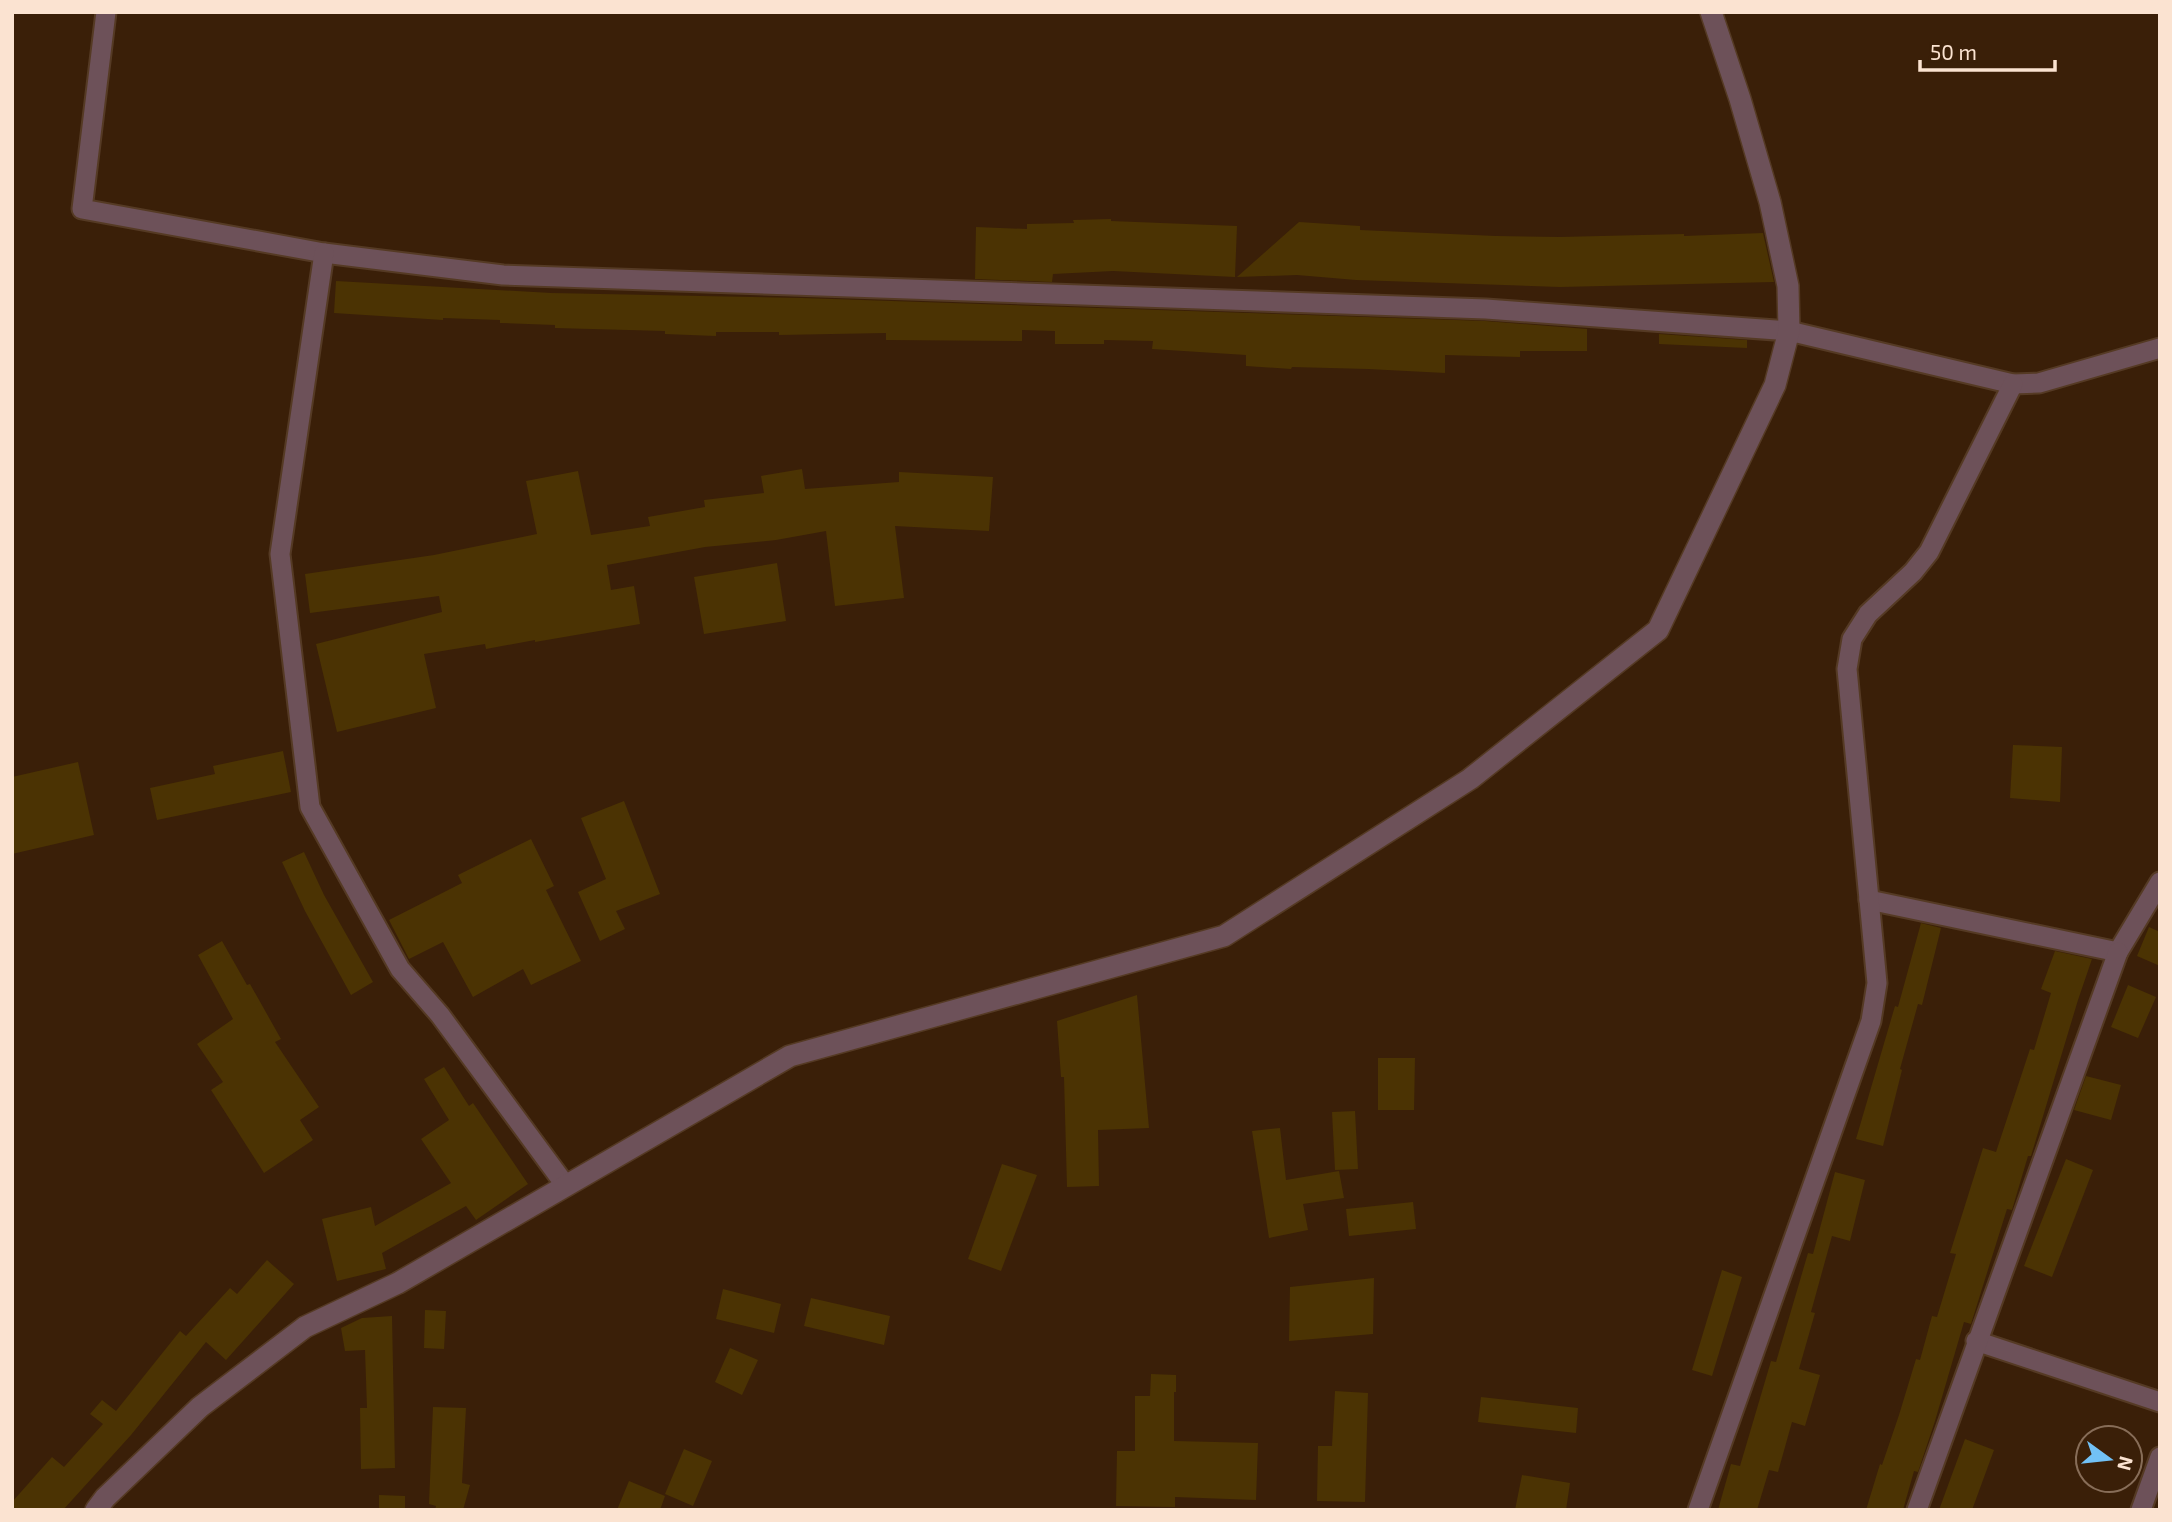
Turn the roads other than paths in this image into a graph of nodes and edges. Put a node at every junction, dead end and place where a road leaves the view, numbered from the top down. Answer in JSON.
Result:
{"nodes":[{"id":1,"x":106,"y":12,"type":"edge"},
{"id":2,"x":1711,"y":12,"type":"edge"},
{"id":3,"x":324,"y":253,"type":"junction"},
{"id":4,"x":1789,"y":331,"type":"junction"},
{"id":5,"x":2160,"y":348,"type":"edge"},
{"id":6,"x":2013,"y":384,"type":"junction"},
{"id":7,"x":2160,"y":883,"type":"edge"},
{"id":8,"x":1870,"y":900,"type":"junction"},
{"id":9,"x":2118,"y":952,"type":"junction"},
{"id":10,"x":566,"y":1185,"type":"junction"},
{"id":11,"x":1976,"y":1342,"type":"junction"},
{"id":12,"x":2160,"y":1402,"type":"edge"},
{"id":13,"x":2160,"y":1457,"type":"edge"},
{"id":14,"x":96,"y":1510,"type":"edge"},
{"id":15,"x":1698,"y":1510,"type":"edge"},
{"id":16,"x":1917,"y":1510,"type":"edge"},
{"id":17,"x":2141,"y":1510,"type":"edge"}],
"edges":[{"from":1,"to":3,"type":"street"},
{"from":2,"to":4,"type":"street"},
{"from":3,"to":4,"type":"street"},
{"from":3,"to":10,"type":"street"},
{"from":4,"to":6,"type":"street"},
{"from":4,"to":10,"type":"street"},
{"from":5,"to":6,"type":"street"},
{"from":6,"to":8,"type":"street"},
{"from":7,"to":9,"type":"street"},
{"from":8,"to":9,"type":"street"},
{"from":8,"to":15,"type":"street"},
{"from":9,"to":11,"type":"street"},
{"from":10,"to":14,"type":"street"},
{"from":11,"to":12,"type":"street"},
{"from":11,"to":16,"type":"street"},
{"from":13,"to":17,"type":"street"}]}
